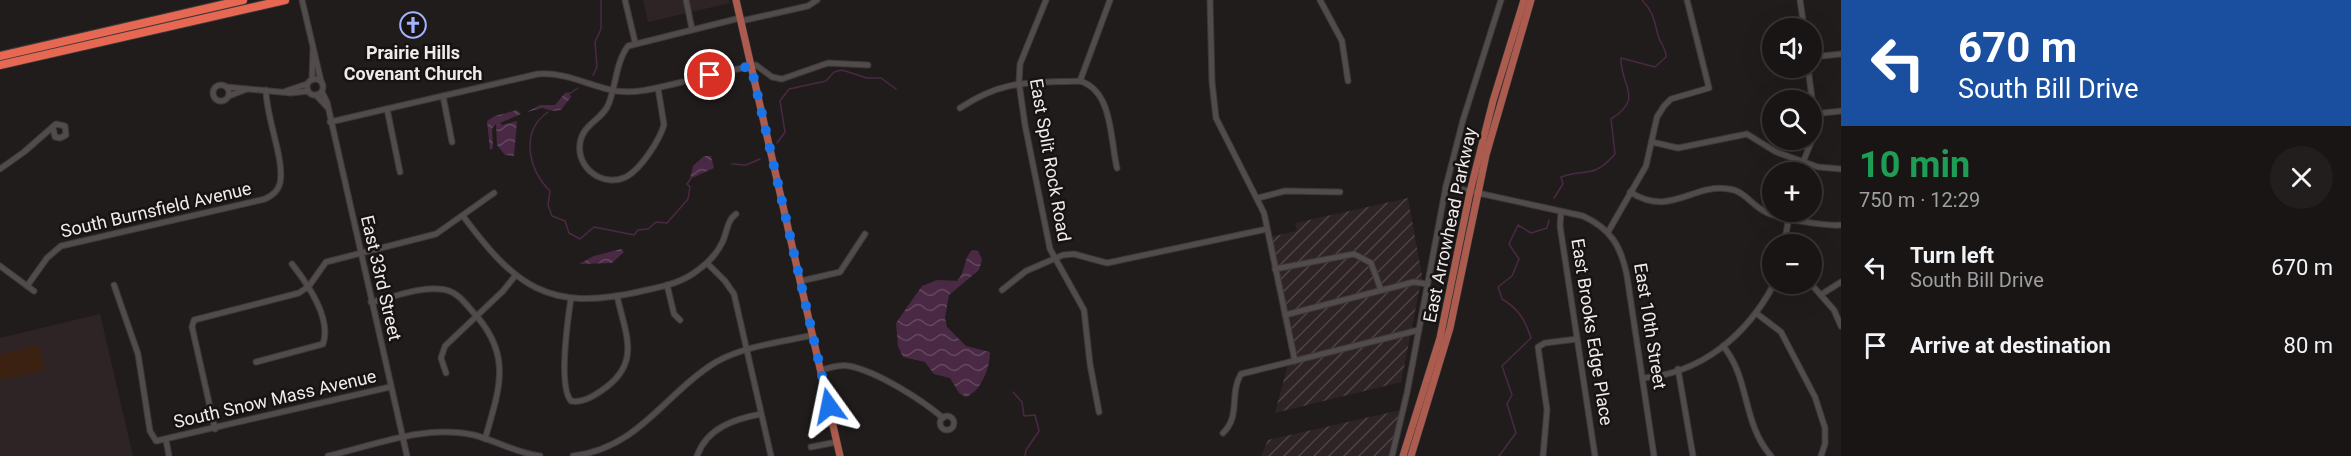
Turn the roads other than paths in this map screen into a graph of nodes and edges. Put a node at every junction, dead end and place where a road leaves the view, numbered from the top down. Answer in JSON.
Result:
{"nodes":[{"id":1,"x":243,"y":0,"type":"edge"},
{"id":2,"x":285,"y":0,"type":"edge"},
{"id":3,"x":302,"y":0,"type":"edge"},
{"id":4,"x":625,"y":0,"type":"edge"},
{"id":5,"x":686,"y":0,"type":"edge"},
{"id":6,"x":736,"y":0,"type":"edge"},
{"id":7,"x":817,"y":0,"type":"edge"},
{"id":8,"x":1046,"y":0,"type":"edge"},
{"id":9,"x":1110,"y":0,"type":"edge"},
{"id":10,"x":1210,"y":0,"type":"edge"},
{"id":11,"x":1320,"y":0,"type":"edge"},
{"id":12,"x":1501,"y":0,"type":"edge"},
{"id":13,"x":1524,"y":0,"type":"edge"},
{"id":14,"x":1531,"y":0,"type":"edge"},
{"id":15,"x":1687,"y":0,"type":"edge"},
{"id":16,"x":1800,"y":0,"type":"edge"},
{"id":17,"x":1803,"y":18,"type":"edge"},
{"id":18,"x":740,"y":20,"type":"junction"},
{"id":19,"x":692,"y":29,"type":"junction"},
{"id":20,"x":635,"y":42,"type":"junction"},
{"id":21,"x":313,"y":49,"type":"junction"},
{"id":22,"x":1841,"y":54,"type":"edge"},
{"id":23,"x":0,"y":56,"type":"edge"},
{"id":24,"x":1822,"y":56,"type":"edge"},
{"id":25,"x":0,"y":65,"type":"edge"},
{"id":26,"x":868,"y":65,"type":"dead end"},
{"id":27,"x":751,"y":66,"type":"junction"},
{"id":28,"x":710,"y":75,"type":"dead end"},
{"id":29,"x":321,"y":81,"type":"junction"},
{"id":30,"x":1080,"y":81,"type":"junction"},
{"id":31,"x":1348,"y":81,"type":"dead end"},
{"id":32,"x":309,"y":82,"type":"junction"},
{"id":33,"x":682,"y":82,"type":"dead end"},
{"id":34,"x":1019,"y":83,"type":"junction"},
{"id":35,"x":227,"y":87,"type":"junction"},
{"id":36,"x":658,"y":88,"type":"junction"},
{"id":37,"x":247,"y":89,"type":"junction"},
{"id":38,"x":266,"y":90,"type":"junction"},
{"id":39,"x":613,"y":90,"type":"junction"},
{"id":40,"x":286,"y":91,"type":"junction"},
{"id":41,"x":308,"y":91,"type":"junction"},
{"id":42,"x":319,"y":94,"type":"junction"},
{"id":43,"x":229,"y":96,"type":"junction"},
{"id":44,"x":443,"y":96,"type":"junction"},
{"id":45,"x":960,"y":108,"type":"dead end"},
{"id":46,"x":387,"y":109,"type":"junction"},
{"id":47,"x":1841,"y":111,"type":"edge"},
{"id":48,"x":1822,"y":113,"type":"edge"},
{"id":49,"x":330,"y":122,"type":"junction"},
{"id":50,"x":53,"y":128,"type":"junction"},
{"id":51,"x":57,"y":138,"type":"junction"},
{"id":52,"x":40,"y":139,"type":"junction"},
{"id":53,"x":452,"y":142,"type":"dead end"},
{"id":54,"x":1652,"y":142,"type":"junction"},
{"id":55,"x":1808,"y":150,"type":"edge"},
{"id":56,"x":1803,"y":162,"type":"joint"},
{"id":57,"x":2,"y":166,"type":"edge"},
{"id":58,"x":1822,"y":167,"type":"edge"},
{"id":59,"x":1117,"y":168,"type":"dead end"},
{"id":60,"x":1841,"y":169,"type":"edge"},
{"id":61,"x":399,"y":172,"type":"dead end"},
{"id":62,"x":1446,"y":186,"type":"junction"},
{"id":63,"x":1340,"y":192,"type":"dead end"},
{"id":64,"x":1474,"y":192,"type":"junction"},
{"id":65,"x":1630,"y":192,"type":"junction"},
{"id":66,"x":494,"y":193,"type":"dead end"},
{"id":67,"x":1258,"y":198,"type":"junction"},
{"id":68,"x":1762,"y":209,"type":"edge"},
{"id":69,"x":1561,"y":212,"type":"junction"},
{"id":70,"x":736,"y":214,"type":"dead end"},
{"id":71,"x":463,"y":216,"type":"junction"},
{"id":72,"x":1812,"y":222,"type":"edge"},
{"id":73,"x":1841,"y":225,"type":"edge"},
{"id":74,"x":1267,"y":229,"type":"junction"},
{"id":75,"x":1608,"y":232,"type":"junction"},
{"id":76,"x":865,"y":234,"type":"dead end"},
{"id":77,"x":359,"y":252,"type":"junction"},
{"id":78,"x":1053,"y":258,"type":"junction"},
{"id":79,"x":707,"y":263,"type":"junction"},
{"id":80,"x":292,"y":264,"type":"dead end"},
{"id":81,"x":0,"y":266,"type":"edge"},
{"id":82,"x":1275,"y":269,"type":"junction"},
{"id":83,"x":515,"y":276,"type":"junction"},
{"id":84,"x":801,"y":281,"type":"junction"},
{"id":85,"x":1841,"y":282,"type":"edge"},
{"id":86,"x":1427,"y":284,"type":"junction"},
{"id":87,"x":114,"y":285,"type":"dead end"},
{"id":88,"x":667,"y":285,"type":"junction"},
{"id":89,"x":27,"y":286,"type":"junction"},
{"id":90,"x":309,"y":286,"type":"junction"},
{"id":91,"x":1002,"y":290,"type":"dead end"},
{"id":92,"x":34,"y":291,"type":"dead end"},
{"id":93,"x":1381,"y":291,"type":"junction"},
{"id":94,"x":1768,"y":294,"type":"edge"},
{"id":95,"x":1822,"y":294,"type":"joint"},
{"id":96,"x":617,"y":296,"type":"junction"},
{"id":97,"x":571,"y":298,"type":"junction"},
{"id":98,"x":371,"y":302,"type":"junction"},
{"id":99,"x":1756,"y":313,"type":"junction"},
{"id":100,"x":477,"y":315,"type":"junction"},
{"id":101,"x":1285,"y":315,"type":"junction"},
{"id":102,"x":680,"y":320,"type":"dead end"},
{"id":103,"x":1841,"y":326,"type":"edge"},
{"id":104,"x":1419,"y":330,"type":"junction"},
{"id":105,"x":813,"y":335,"type":"junction"},
{"id":106,"x":1577,"y":339,"type":"junction"},
{"id":107,"x":1723,"y":346,"type":"junction"},
{"id":108,"x":747,"y":351,"type":"junction"},
{"id":109,"x":1295,"y":361,"type":"junction"},
{"id":110,"x":256,"y":362,"type":"dead end"},
{"id":111,"x":1678,"y":369,"type":"junction"},
{"id":112,"x":821,"y":370,"type":"junction"},
{"id":113,"x":446,"y":373,"type":"dead end"},
{"id":114,"x":1643,"y":378,"type":"junction"},
{"id":115,"x":390,"y":387,"type":"junction"},
{"id":116,"x":1099,"y":412,"type":"dead end"},
{"id":117,"x":761,"y":414,"type":"junction"},
{"id":118,"x":943,"y":418,"type":"dead end"},
{"id":119,"x":215,"y":429,"type":"junction"},
{"id":120,"x":1223,"y":433,"type":"dead end"},
{"id":121,"x":403,"y":438,"type":"junction"},
{"id":122,"x":485,"y":439,"type":"junction"},
{"id":123,"x":165,"y":440,"type":"junction"},
{"id":124,"x":837,"y":442,"type":"junction"},
{"id":125,"x":811,"y":447,"type":"dead end"},
{"id":126,"x":169,"y":456,"type":"edge"},
{"id":127,"x":328,"y":456,"type":"edge"},
{"id":128,"x":407,"y":456,"type":"edge"},
{"id":129,"x":540,"y":456,"type":"edge"},
{"id":130,"x":573,"y":456,"type":"edge"},
{"id":131,"x":697,"y":456,"type":"edge"},
{"id":132,"x":771,"y":456,"type":"edge"},
{"id":133,"x":840,"y":456,"type":"edge"},
{"id":134,"x":1392,"y":456,"type":"edge"},
{"id":135,"x":1407,"y":456,"type":"edge"},
{"id":136,"x":1543,"y":456,"type":"edge"},
{"id":137,"x":1595,"y":456,"type":"edge"},
{"id":138,"x":1654,"y":456,"type":"edge"},
{"id":139,"x":1693,"y":456,"type":"edge"},
{"id":140,"x":1771,"y":456,"type":"edge"},
{"id":141,"x":1821,"y":456,"type":"edge"}],
"edges":[{"from":1,"to":23,"type":"highway"},
{"from":2,"to":25,"type":"highway"},
{"from":3,"to":21,"type":"street","name":"East 33rd Street"},
{"from":4,"to":20,"type":"street"},
{"from":5,"to":19,"type":"street"},
{"from":6,"to":18,"type":"main road"},
{"from":7,"to":18,"type":"street"},
{"from":8,"to":34,"type":"street","name":"East Split Rock Road"},
{"from":9,"to":30,"type":"street"},
{"from":10,"to":67,"type":"street"},
{"from":11,"to":31,"type":"street"},
{"from":12,"to":62,"type":"street","name":"East Arrowhead Parkway"},
{"from":13,"to":64,"type":"main road","name":"East Arrowhead Parkway"},
{"from":14,"to":64,"type":"main road","name":"East Arrowhead Parkway"},
{"from":15,"to":54,"type":"street"},
{"from":16,"to":17,"type":"street"},
{"from":18,"to":19,"type":"street"},
{"from":18,"to":27,"type":"main road"},
{"from":19,"to":20,"type":"street"},
{"from":20,"to":39,"type":"street"},
{"from":21,"to":29,"type":"street","name":"East 33rd Street"},
{"from":21,"to":32,"type":"street","name":"East 33rd Street"},
{"from":22,"to":24,"type":"street"},
{"from":26,"to":27,"type":"street"},
{"from":27,"to":28,"type":"street"},
{"from":27,"to":84,"type":"main road"},
{"from":29,"to":32,"type":"street"},
{"from":29,"to":42,"type":"street","name":"East 33rd Street"},
{"from":30,"to":34,"type":"street"},
{"from":30,"to":59,"type":"street"},
{"from":32,"to":40,"type":"street"},
{"from":32,"to":41,"type":"street","name":"East 33rd Street"},
{"from":33,"to":36,"type":"street"},
{"from":34,"to":45,"type":"street"},
{"from":34,"to":78,"type":"street","name":"East Split Rock Road"},
{"from":35,"to":37,"type":"street"},
{"from":35,"to":43,"type":"street"},
{"from":35,"to":43,"type":"street"},
{"from":36,"to":39,"type":"street"},
{"from":36,"to":39,"type":"street"},
{"from":37,"to":38,"type":"street"},
{"from":37,"to":43,"type":"street"},
{"from":38,"to":40,"type":"street"},
{"from":38,"to":89,"type":"street","name":"South Burnsfield Avenue"},
{"from":39,"to":44,"type":"street"},
{"from":40,"to":41,"type":"street"},
{"from":41,"to":42,"type":"street"},
{"from":42,"to":49,"type":"street","name":"East 33rd Street"},
{"from":44,"to":46,"type":"street"},
{"from":44,"to":53,"type":"street"},
{"from":46,"to":49,"type":"street"},
{"from":46,"to":61,"type":"street"},
{"from":47,"to":48,"type":"street"},
{"from":49,"to":77,"type":"street","name":"East 33rd Street"},
{"from":50,"to":51,"type":"street"},
{"from":50,"to":51,"type":"street"},
{"from":50,"to":52,"type":"street"},
{"from":51,"to":52,"type":"street"},
{"from":52,"to":57,"type":"street"},
{"from":54,"to":56,"type":"street"},
{"from":54,"to":65,"type":"street"},
{"from":55,"to":56,"type":"street"},
{"from":58,"to":60,"type":"street"},
{"from":62,"to":64,"type":"street","name":"East 10th Street"},
{"from":62,"to":86,"type":"street","name":"East Arrowhead Parkway"},
{"from":63,"to":67,"type":"street"},
{"from":64,"to":69,"type":"street","name":"East 10th Street"},
{"from":64,"to":135,"type":"main road","name":"East Arrowhead Parkway"},
{"from":64,"to":135,"type":"main road","name":"East Arrowhead Parkway"},
{"from":65,"to":68,"type":"street"},
{"from":65,"to":75,"type":"street"},
{"from":66,"to":71,"type":"street"},
{"from":67,"to":74,"type":"street"},
{"from":69,"to":75,"type":"street","name":"East 10th Street"},
{"from":69,"to":106,"type":"street","name":"East Brooks Edge Place"},
{"from":70,"to":79,"type":"street"},
{"from":71,"to":77,"type":"street"},
{"from":71,"to":83,"type":"street"},
{"from":72,"to":73,"type":"street"},
{"from":74,"to":78,"type":"street"},
{"from":74,"to":82,"type":"street"},
{"from":75,"to":114,"type":"street","name":"East 10th Street"},
{"from":76,"to":84,"type":"street"},
{"from":77,"to":90,"type":"street"},
{"from":77,"to":98,"type":"street","name":"East 33rd Street"},
{"from":78,"to":91,"type":"street"},
{"from":78,"to":116,"type":"street","name":"East Split Rock Road"},
{"from":79,"to":88,"type":"street"},
{"from":79,"to":108,"type":"street"},
{"from":80,"to":90,"type":"street"},
{"from":81,"to":89,"type":"street"},
{"from":82,"to":93,"type":"street"},
{"from":82,"to":101,"type":"street"},
{"from":83,"to":97,"type":"street"},
{"from":83,"to":100,"type":"street"},
{"from":84,"to":105,"type":"main road"},
{"from":85,"to":95,"type":"street"},
{"from":86,"to":93,"type":"street"},
{"from":86,"to":104,"type":"street","name":"East Arrowhead Parkway"},
{"from":87,"to":123,"type":"street"},
{"from":88,"to":96,"type":"street"},
{"from":88,"to":102,"type":"street"},
{"from":89,"to":92,"type":"street"},
{"from":90,"to":110,"type":"street"},
{"from":90,"to":119,"type":"street"},
{"from":93,"to":101,"type":"street"},
{"from":94,"to":99,"type":"street"},
{"from":95,"to":103,"type":"street"},
{"from":96,"to":97,"type":"street"},
{"from":96,"to":97,"type":"street"},
{"from":98,"to":100,"type":"street"},
{"from":98,"to":115,"type":"street","name":"East 33rd Street"},
{"from":99,"to":107,"type":"street"},
{"from":99,"to":141,"type":"street"},
{"from":100,"to":113,"type":"street"},
{"from":100,"to":122,"type":"street"},
{"from":101,"to":109,"type":"street"},
{"from":104,"to":109,"type":"street"},
{"from":104,"to":134,"type":"street","name":"East Arrowhead Parkway"},
{"from":105,"to":108,"type":"street"},
{"from":105,"to":112,"type":"main road"},
{"from":106,"to":136,"type":"street"},
{"from":106,"to":137,"type":"street","name":"East Brooks Edge Place"},
{"from":107,"to":111,"type":"street"},
{"from":107,"to":140,"type":"street"},
{"from":108,"to":117,"type":"street"},
{"from":108,"to":130,"type":"street"},
{"from":109,"to":120,"type":"street"},
{"from":111,"to":114,"type":"street"},
{"from":111,"to":139,"type":"street"},
{"from":112,"to":118,"type":"street"},
{"from":112,"to":124,"type":"main road"},
{"from":114,"to":138,"type":"street","name":"East 10th Street"},
{"from":115,"to":119,"type":"street","name":"South Snow Mass Avenue"},
{"from":115,"to":121,"type":"street","name":"East 33rd Street"},
{"from":117,"to":131,"type":"street"},
{"from":117,"to":132,"type":"street"},
{"from":119,"to":123,"type":"street","name":"South Snow Mass Avenue"},
{"from":121,"to":122,"type":"street"},
{"from":121,"to":127,"type":"street"},
{"from":121,"to":128,"type":"street","name":"East 33rd Street"},
{"from":122,"to":129,"type":"street"},
{"from":123,"to":126,"type":"street"},
{"from":124,"to":125,"type":"street"},
{"from":124,"to":133,"type":"main road"}]}
